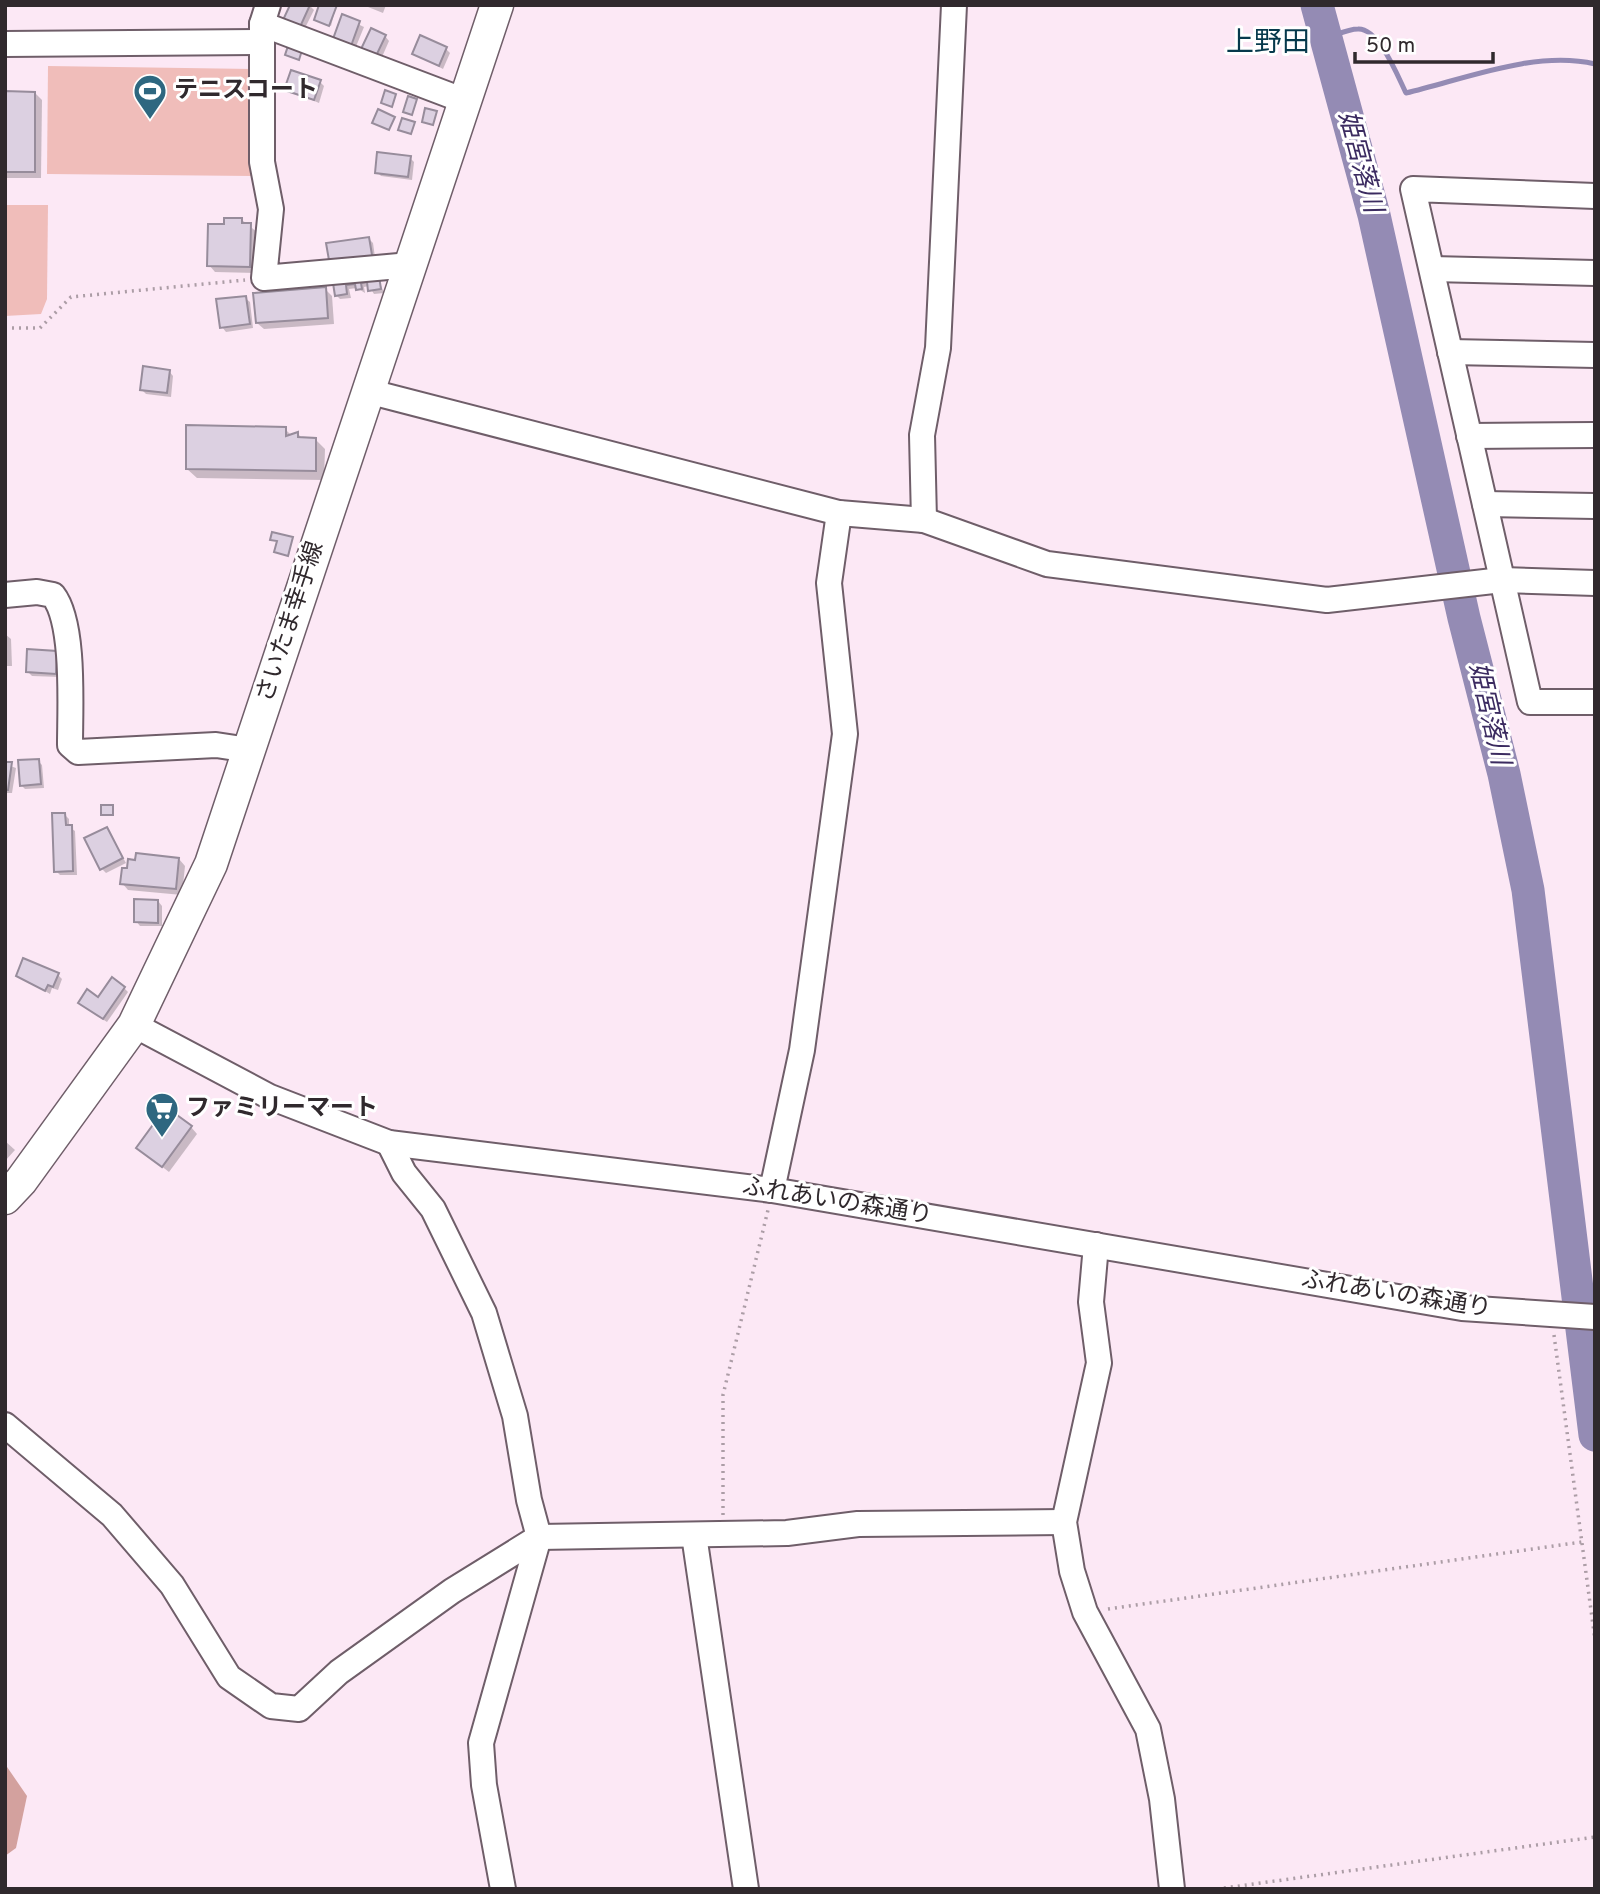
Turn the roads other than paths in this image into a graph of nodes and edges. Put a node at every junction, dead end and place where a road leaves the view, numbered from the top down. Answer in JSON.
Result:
{"nodes":[{"id":1,"x":497,"y":5,"type":"edge"},
{"id":2,"x":954,"y":5,"type":"edge"},
{"id":3,"x":264,"y":24,"type":"edge"},
{"id":4,"x":5,"y":44,"type":"edge"},
{"id":5,"x":465,"y":101,"type":"junction"},
{"id":6,"x":1595,"y":197,"type":"edge"},
{"id":7,"x":410,"y":264,"type":"junction"},
{"id":8,"x":1432,"y":269,"type":"junction"},
{"id":9,"x":1595,"y":273,"type":"edge"},
{"id":10,"x":1450,"y":352,"type":"junction"},
{"id":11,"x":1595,"y":355,"type":"edge"},
{"id":12,"x":367,"y":391,"type":"junction"},
{"id":13,"x":1595,"y":435,"type":"edge"},
{"id":14,"x":1469,"y":436,"type":"junction"},
{"id":15,"x":1485,"y":505,"type":"junction"},
{"id":16,"x":1595,"y":506,"type":"edge"},
{"id":17,"x":839,"y":513,"type":"junction"},
{"id":18,"x":925,"y":520,"type":"junction"},
{"id":19,"x":1495,"y":581,"type":"junction"},
{"id":20,"x":1595,"y":583,"type":"edge"},
{"id":21,"x":5,"y":595,"type":"edge"},
{"id":22,"x":1595,"y":702,"type":"edge"},
{"id":23,"x":248,"y":750,"type":"junction"},
{"id":24,"x":134,"y":1026,"type":"junction"},
{"id":25,"x":389,"y":1143,"type":"junction"},
{"id":26,"x":772,"y":1190,"type":"junction"},
{"id":27,"x":5,"y":1198,"type":"edge"},
{"id":28,"x":1096,"y":1245,"type":"junction"},
{"id":29,"x":1595,"y":1317,"type":"edge"},
{"id":30,"x":5,"y":1425,"type":"edge"},
{"id":31,"x":1064,"y":1522,"type":"junction"},
{"id":32,"x":694,"y":1535,"type":"junction"},
{"id":33,"x":539,"y":1537,"type":"junction"},
{"id":34,"x":503,"y":1889,"type":"edge"},
{"id":35,"x":746,"y":1889,"type":"edge"},
{"id":36,"x":1172,"y":1889,"type":"edge"}],
"edges":[{"from":1,"to":5,"type":"main road","name":"さいたま幸手線"},
{"from":2,"to":18,"type":"street"},
{"from":3,"to":4,"type":"street"},
{"from":3,"to":5,"type":"street"},
{"from":3,"to":7,"type":"street"},
{"from":5,"to":7,"type":"main road","name":"さいたま幸手線"},
{"from":6,"to":8,"type":"street"},
{"from":7,"to":12,"type":"main road","name":"さいたま幸手線"},
{"from":8,"to":9,"type":"street"},
{"from":8,"to":10,"type":"street"},
{"from":10,"to":11,"type":"street"},
{"from":10,"to":14,"type":"street"},
{"from":12,"to":17,"type":"street"},
{"from":12,"to":23,"type":"main road","name":"さいたま幸手線"},
{"from":13,"to":14,"type":"street"},
{"from":14,"to":15,"type":"street"},
{"from":15,"to":16,"type":"street"},
{"from":15,"to":19,"type":"street"},
{"from":17,"to":18,"type":"street"},
{"from":17,"to":26,"type":"street"},
{"from":18,"to":19,"type":"street"},
{"from":19,"to":20,"type":"street"},
{"from":19,"to":22,"type":"street"},
{"from":21,"to":23,"type":"street"},
{"from":23,"to":24,"type":"main road","name":"さいたま幸手線"},
{"from":24,"to":25,"type":"street","name":"ふれあいの森通り"},
{"from":24,"to":27,"type":"main road","name":"さいたま幸手線"},
{"from":25,"to":26,"type":"street","name":"ふれあいの森通り"},
{"from":25,"to":33,"type":"street"},
{"from":26,"to":28,"type":"street","name":"ふれあいの森通り"},
{"from":28,"to":29,"type":"street","name":"ふれあいの森通り"},
{"from":28,"to":31,"type":"street"},
{"from":30,"to":33,"type":"street"},
{"from":31,"to":32,"type":"street"},
{"from":31,"to":36,"type":"street"},
{"from":32,"to":33,"type":"street"},
{"from":32,"to":35,"type":"street"},
{"from":33,"to":34,"type":"street"}]}
